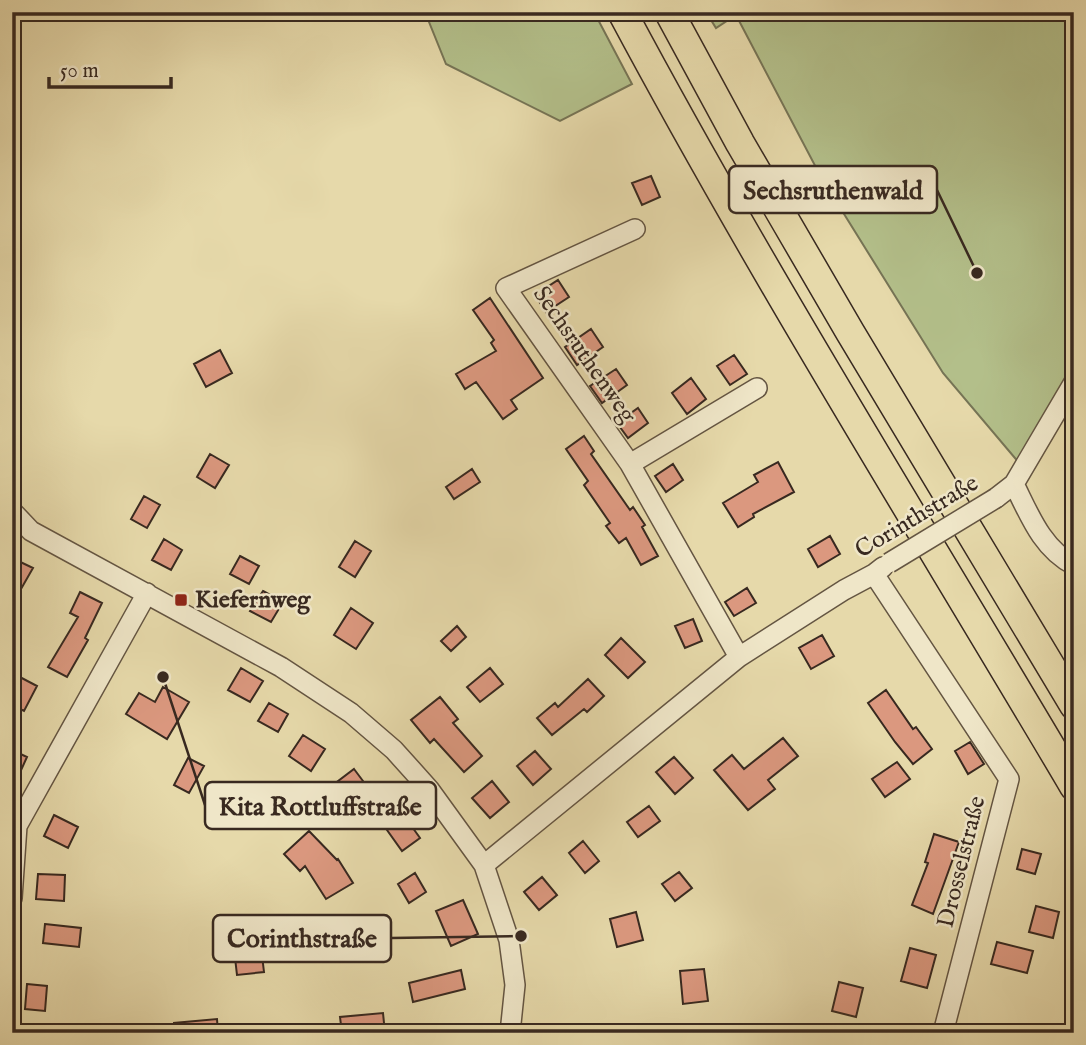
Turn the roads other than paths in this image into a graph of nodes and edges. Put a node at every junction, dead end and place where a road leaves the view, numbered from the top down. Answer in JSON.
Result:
{"nodes":[{"id":1,"x":622,"y":12,"type":"edge"},
{"id":2,"x":669,"y":12,"type":"edge"},
{"id":3,"x":635,"y":229,"type":"dead end"},
{"id":4,"x":1074,"y":382,"type":"edge"},
{"id":5,"x":757,"y":388,"type":"dead end"},
{"id":6,"x":630,"y":464,"type":"junction"},
{"id":7,"x":1014,"y":484,"type":"junction"},
{"id":8,"x":12,"y":510,"type":"edge"},
{"id":9,"x":1074,"y":565,"type":"edge"},
{"id":10,"x":881,"y":568,"type":"junction"},
{"id":11,"x":147,"y":593,"type":"junction"},
{"id":12,"x":739,"y":657,"type":"junction"},
{"id":13,"x":1074,"y":705,"type":"edge"},
{"id":14,"x":1074,"y":786,"type":"edge"},
{"id":15,"x":15,"y":826,"type":"edge"},
{"id":16,"x":484,"y":865,"type":"junction"},
{"id":17,"x":12,"y":898,"type":"edge"},
{"id":18,"x":510,"y":1033,"type":"edge"},
{"id":19,"x":943,"y":1033,"type":"edge"}],
"edges":[{"from":1,"to":14,"type":"highway"},
{"from":2,"to":13,"type":"highway"},
{"from":3,"to":6,"type":"street","name":"Sechsruthenweg"},
{"from":4,"to":7,"type":"street","name":"Corinthstraße"},
{"from":5,"to":6,"type":"street","name":"Sechsruthenweg"},
{"from":6,"to":12,"type":"street","name":"Sechsruthenweg"},
{"from":7,"to":9,"type":"street"},
{"from":7,"to":10,"type":"street","name":"Corinthstraße","bridge":true},
{"from":8,"to":11,"type":"street"},
{"from":10,"to":12,"type":"street","name":"Corinthstraße"},
{"from":10,"to":19,"type":"street","name":"Drosselstraße"},
{"from":11,"to":15,"type":"street"},
{"from":11,"to":16,"type":"street"},
{"from":12,"to":16,"type":"street","name":"Corinthstraße"},
{"from":15,"to":17,"type":"street"},
{"from":16,"to":18,"type":"street"}]}
